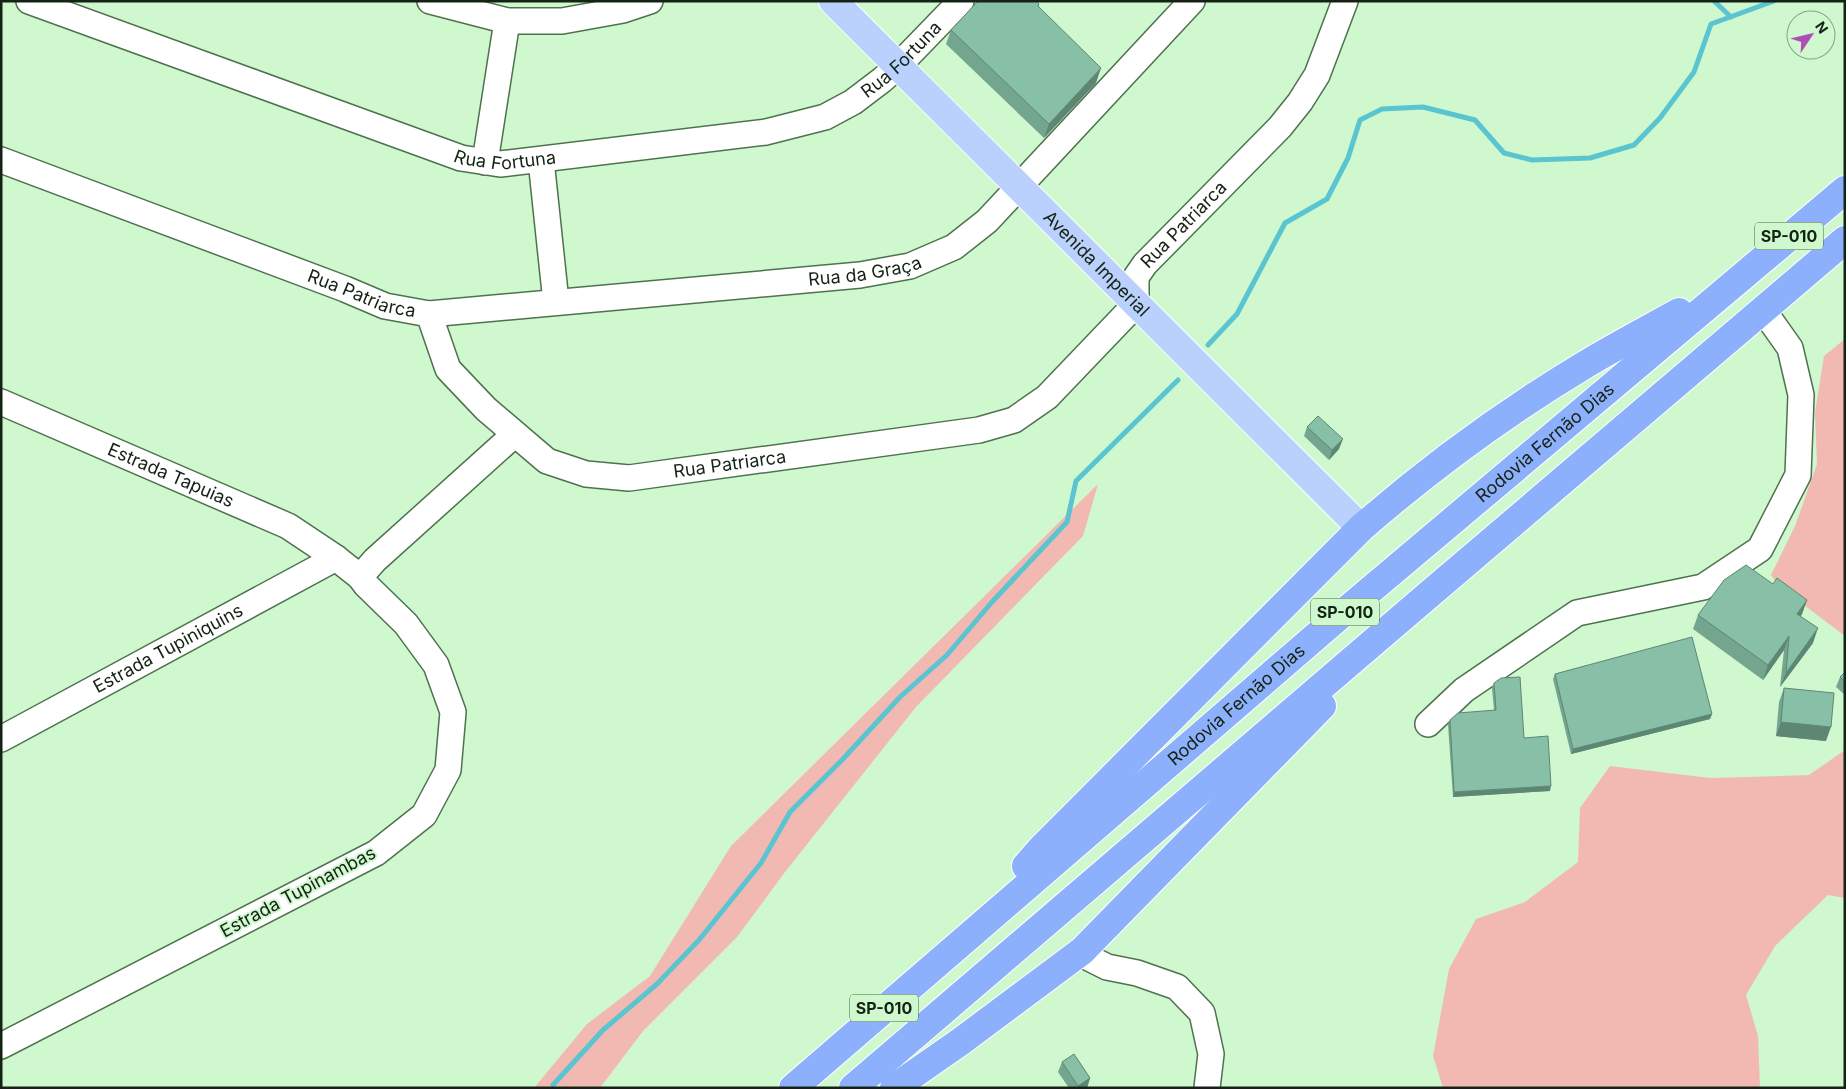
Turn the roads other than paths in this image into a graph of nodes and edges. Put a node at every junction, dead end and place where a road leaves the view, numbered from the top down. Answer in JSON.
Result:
{"nodes":[{"id":1,"x":29,"y":1,"type":"edge"},
{"id":2,"x":430,"y":1,"type":"edge"},
{"id":3,"x":650,"y":1,"type":"edge"},
{"id":4,"x":833,"y":1,"type":"edge"},
{"id":5,"x":960,"y":1,"type":"edge"},
{"id":6,"x":1192,"y":1,"type":"edge"},
{"id":7,"x":1345,"y":1,"type":"edge"},
{"id":8,"x":507,"y":21,"type":"junction"},
{"id":9,"x":898,"y":66,"type":"junction"},
{"id":10,"x":1,"y":160,"type":"edge"},
{"id":11,"x":541,"y":160,"type":"junction"},
{"id":12,"x":484,"y":162,"type":"junction"},
{"id":13,"x":1019,"y":187,"type":"junction"},
{"id":14,"x":1845,"y":190,"type":"edge"},
{"id":15,"x":1845,"y":240,"type":"edge"},
{"id":16,"x":1733,"y":283,"type":"junction"},
{"id":17,"x":556,"y":302,"type":"junction"},
{"id":18,"x":1136,"y":304,"type":"junction"},
{"id":19,"x":1763,"y":310,"type":"junction"},
{"id":20,"x":429,"y":314,"type":"junction"},
{"id":21,"x":1,"y":402,"type":"edge"},
{"id":22,"x":515,"y":434,"type":"junction"},
{"id":23,"x":1361,"y":528,"type":"junction"},
{"id":24,"x":336,"y":558,"type":"junction"},
{"id":25,"x":360,"y":577,"type":"junction"},
{"id":26,"x":1426,"y":597,"type":"junction"},
{"id":27,"x":1428,"y":724,"type":"dead end"},
{"id":28,"x":1,"y":739,"type":"edge"},
{"id":29,"x":960,"y":943,"type":"junction"},
{"id":30,"x":1082,"y":950,"type":"junction"},
{"id":31,"x":1,"y":1046,"type":"edge"},
{"id":32,"x":793,"y":1088,"type":"edge"},
{"id":33,"x":853,"y":1088,"type":"edge"},
{"id":34,"x":894,"y":1088,"type":"edge"},
{"id":35,"x":1207,"y":1088,"type":"edge"}],
"edges":[{"from":1,"to":12,"type":"street","name":"Rua Fortuna"},
{"from":2,"to":8,"type":"street"},
{"from":3,"to":8,"type":"street"},
{"from":4,"to":9,"type":"main road","name":"Avenida Imperial"},
{"from":5,"to":9,"type":"street","name":"Rua Fortuna"},
{"from":6,"to":13,"type":"street","name":"Rua da Graça"},
{"from":7,"to":18,"type":"street","name":"Rua Patriarca"},
{"from":8,"to":12,"type":"street"},
{"from":9,"to":11,"type":"street","name":"Rua Fortuna"},
{"from":9,"to":13,"type":"main road","name":"Avenida Imperial"},
{"from":10,"to":20,"type":"street","name":"Rua Patriarca"},
{"from":11,"to":12,"type":"street","name":"Rua Fortuna"},
{"from":11,"to":17,"type":"street"},
{"from":13,"to":17,"type":"street","name":"Rua da Graça"},
{"from":13,"to":18,"type":"main road","name":"Avenida Imperial"},
{"from":14,"to":16,"type":"highway","name":"Rodovia Fernão Dias","number":"SP-010"},
{"from":15,"to":19,"type":"highway","number":"SP-010"},
{"from":16,"to":23,"type":"highway"},
{"from":16,"to":29,"type":"highway","name":"Rodovia Fernão Dias","number":"SP-010"},
{"from":17,"to":20,"type":"street","name":"Rua da Graça"},
{"from":18,"to":22,"type":"street","name":"Rua Patriarca"},
{"from":18,"to":23,"type":"main road","name":"Avenida Imperial"},
{"from":19,"to":26,"type":"highway","number":"SP-010"},
{"from":19,"to":27,"type":"street"},
{"from":20,"to":22,"type":"street","name":"Rua Patriarca"},
{"from":21,"to":24,"type":"street","name":"Estrada Tapuias"},
{"from":22,"to":25,"type":"street"},
{"from":23,"to":29,"type":"highway"},
{"from":24,"to":25,"type":"street","name":"Estrada Tupinambas"},
{"from":24,"to":28,"type":"street","name":"Estrada Tupiniquins"},
{"from":25,"to":31,"type":"street","name":"Estrada Tupinambas"},
{"from":26,"to":30,"type":"highway"},
{"from":26,"to":33,"type":"highway","number":"SP-010"},
{"from":29,"to":32,"type":"highway","name":"Rodovia Fernão Dias","number":"SP-010"},
{"from":30,"to":34,"type":"highway"},
{"from":30,"to":35,"type":"street"}]}
